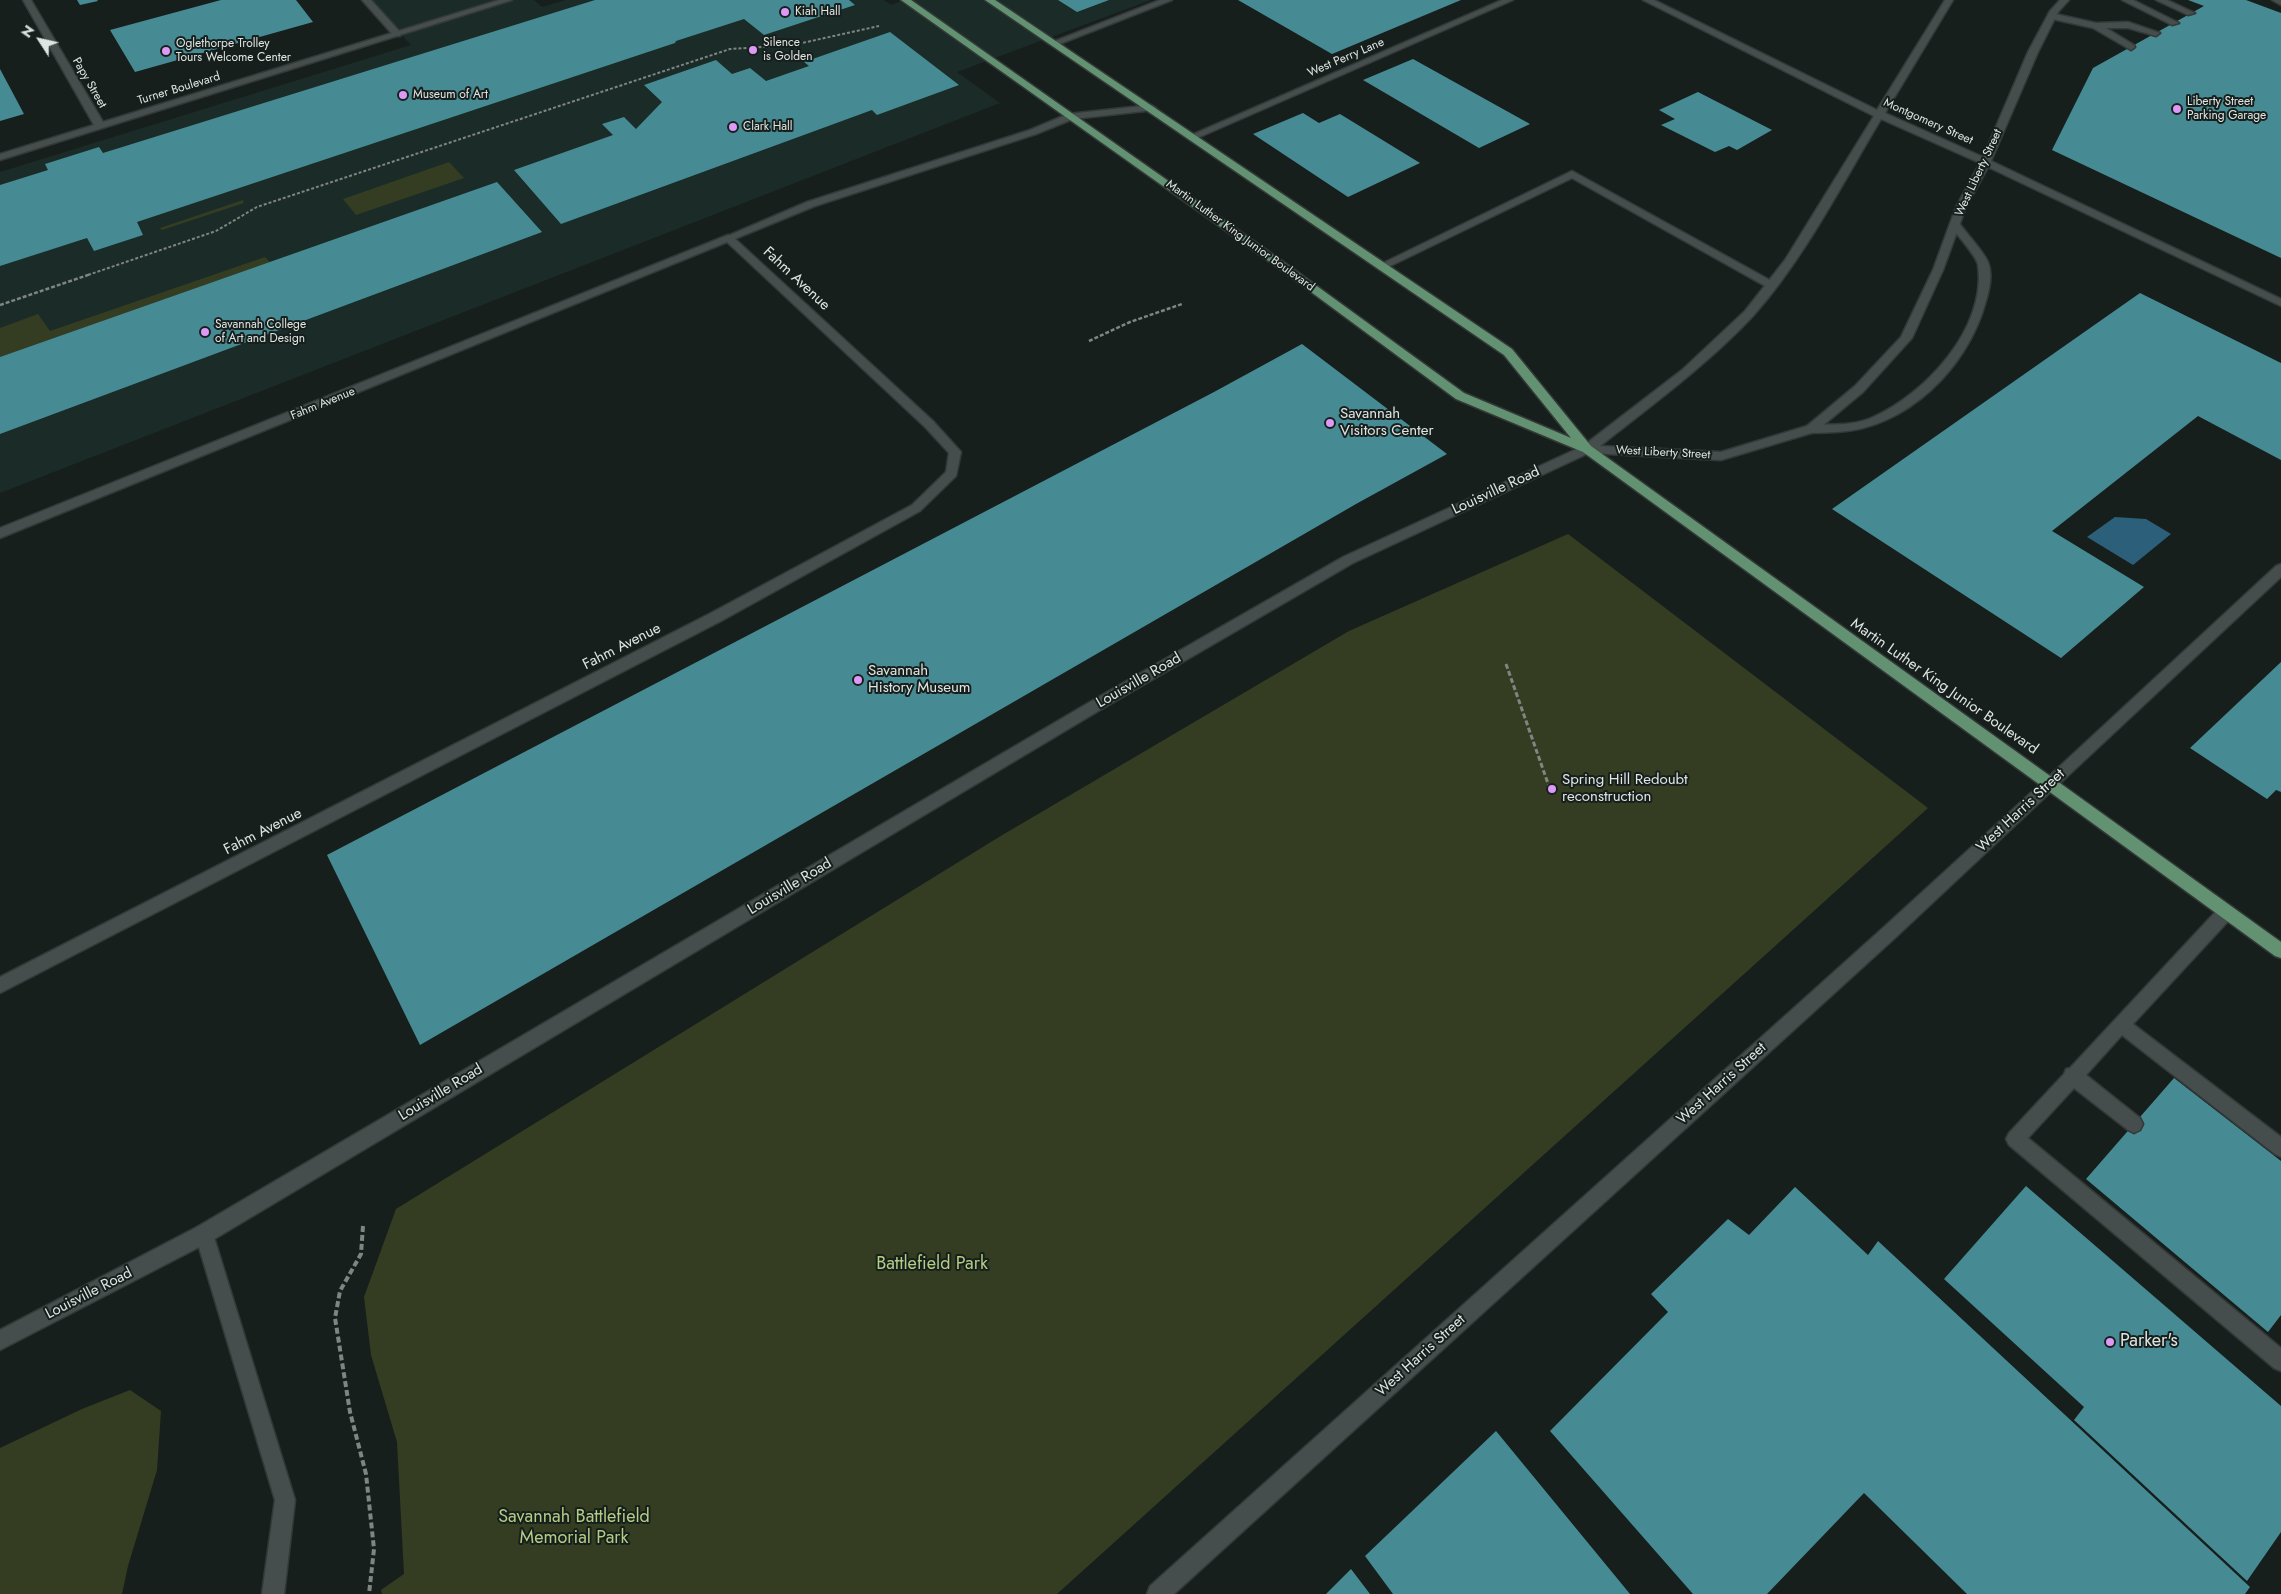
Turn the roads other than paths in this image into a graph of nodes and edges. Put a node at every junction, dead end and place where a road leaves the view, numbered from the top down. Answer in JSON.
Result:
{"nodes":[{"id":1,"x":27,"y":0,"type":"edge"},
{"id":2,"x":366,"y":0,"type":"edge"},
{"id":3,"x":508,"y":0,"type":"edge"},
{"id":4,"x":905,"y":0,"type":"edge"},
{"id":5,"x":989,"y":0,"type":"edge"},
{"id":6,"x":1168,"y":0,"type":"edge"},
{"id":7,"x":1509,"y":0,"type":"edge"},
{"id":8,"x":1647,"y":0,"type":"edge"},
{"id":9,"x":1949,"y":0,"type":"edge"},
{"id":10,"x":2065,"y":0,"type":"edge"},
{"id":11,"x":2126,"y":0,"type":"edge"},
{"id":12,"x":2160,"y":0,"type":"edge"},
{"id":13,"x":2276,"y":0,"type":"edge"},
{"id":14,"x":2281,"y":2,"type":"edge"},
{"id":15,"x":2191,"y":13,"type":"dead end"},
{"id":16,"x":2051,"y":16,"type":"junction"},
{"id":17,"x":2175,"y":23,"type":"dead end"},
{"id":18,"x":2096,"y":26,"type":"junction"},
{"id":19,"x":2156,"y":33,"type":"dead end"},
{"id":20,"x":397,"y":34,"type":"junction"},
{"id":21,"x":1054,"y":43,"type":"junction"},
{"id":22,"x":2131,"y":46,"type":"dead end"},
{"id":23,"x":1151,"y":108,"type":"junction"},
{"id":24,"x":1878,"y":114,"type":"junction"},
{"id":25,"x":1071,"y":116,"type":"junction"},
{"id":26,"x":100,"y":126,"type":"junction"},
{"id":27,"x":1192,"y":138,"type":"junction"},
{"id":28,"x":0,"y":157,"type":"edge"},
{"id":29,"x":1986,"y":162,"type":"junction"},
{"id":30,"x":1955,"y":225,"type":"junction"},
{"id":31,"x":728,"y":238,"type":"junction"},
{"id":32,"x":1382,"y":266,"type":"junction"},
{"id":33,"x":1772,"y":285,"type":"junction"},
{"id":34,"x":2281,"y":303,"type":"edge"},
{"id":35,"x":1811,"y":429,"type":"junction"},
{"id":36,"x":1587,"y":449,"type":"junction"},
{"id":37,"x":0,"y":533,"type":"edge"},
{"id":38,"x":2281,"y":569,"type":"edge"},
{"id":39,"x":2051,"y":783,"type":"junction"},
{"id":40,"x":2226,"y":912,"type":"junction"},
{"id":41,"x":2281,"y":951,"type":"edge"},
{"id":42,"x":0,"y":985,"type":"edge"},
{"id":43,"x":2122,"y":1025,"type":"junction"},
{"id":44,"x":2072,"y":1075,"type":"junction"},
{"id":45,"x":2134,"y":1124,"type":"dead end"},
{"id":46,"x":2281,"y":1148,"type":"edge"},
{"id":47,"x":204,"y":1234,"type":"junction"},
{"id":48,"x":0,"y":1340,"type":"edge"},
{"id":49,"x":2281,"y":1361,"type":"edge"},
{"id":50,"x":273,"y":1594,"type":"edge"},
{"id":51,"x":1158,"y":1594,"type":"edge"}],
"edges":[{"from":1,"to":26,"type":"main road","name":"Papy Street"},
{"from":2,"to":20,"type":"main road"},
{"from":3,"to":20,"type":"main road","name":"Turner Boulevard"},
{"from":4,"to":25,"type":"main road","name":"Martin Luther King Junior Boulevard"},
{"from":5,"to":21,"type":"main road","name":"Martin Luther King Junior Boulevard"},
{"from":6,"to":21,"type":"main road"},
{"from":7,"to":27,"type":"main road","name":"West Perry Lane"},
{"from":8,"to":24,"type":"main road","name":"Montgomery Street"},
{"from":9,"to":24,"type":"main road","name":"West Liberty Street"},
{"from":10,"to":16,"type":"main road","name":"West Liberty Street"},
{"from":11,"to":17,"type":"main road"},
{"from":12,"to":15,"type":"main road"},
{"from":13,"to":14,"type":"main road"},
{"from":16,"to":18,"type":"main road"},
{"from":16,"to":29,"type":"main road","name":"West Liberty Street"},
{"from":18,"to":19,"type":"main road"},
{"from":18,"to":22,"type":"main road"},
{"from":20,"to":26,"type":"main road","name":"Turner Boulevard"},
{"from":21,"to":23,"type":"main road","name":"Martin Luther King Junior Boulevard"},
{"from":23,"to":25,"type":"main road","name":"Fahm Avenue"},
{"from":23,"to":27,"type":"main road","name":"Martin Luther King Junior Boulevard"},
{"from":24,"to":29,"type":"main road","name":"Montgomery Street"},
{"from":24,"to":33,"type":"main road","name":"West Liberty Street"},
{"from":25,"to":31,"type":"main road","name":"Fahm Avenue"},
{"from":25,"to":36,"type":"main road","name":"Martin Luther King Junior Boulevard"},
{"from":26,"to":28,"type":"main road","name":"Turner Boulevard"},
{"from":27,"to":32,"type":"main road","name":"Martin Luther King Junior Boulevard"},
{"from":29,"to":30,"type":"main road","name":"West Liberty Street"},
{"from":29,"to":34,"type":"main road","name":"Montgomery Street"},
{"from":30,"to":35,"type":"main road","name":"West Liberty Street"},
{"from":30,"to":35,"type":"main road"},
{"from":31,"to":37,"type":"main road","name":"Fahm Avenue"},
{"from":31,"to":42,"type":"main road","name":"Fahm Avenue"},
{"from":32,"to":33,"type":"main road"},
{"from":32,"to":36,"type":"main road","name":"Martin Luther King Junior Boulevard"},
{"from":33,"to":36,"type":"main road","name":"West Liberty Street"},
{"from":35,"to":36,"type":"main road","name":"West Liberty Street"},
{"from":36,"to":39,"type":"main road","name":"Martin Luther King Junior Boulevard"},
{"from":36,"to":47,"type":"main road","name":"Louisville Road"},
{"from":38,"to":39,"type":"main road","name":"West Harris Street"},
{"from":39,"to":40,"type":"main road","name":"Martin Luther King Junior Boulevard"},
{"from":39,"to":51,"type":"main road","name":"West Harris Street"},
{"from":40,"to":41,"type":"main road","name":"Martin Luther King Junior Boulevard"},
{"from":40,"to":43,"type":"main road"},
{"from":43,"to":44,"type":"main road"},
{"from":43,"to":46,"type":"main road"},
{"from":44,"to":45,"type":"main road"},
{"from":44,"to":49,"type":"main road"},
{"from":47,"to":48,"type":"main road","name":"Louisville Road"},
{"from":47,"to":50,"type":"main road"}]}
